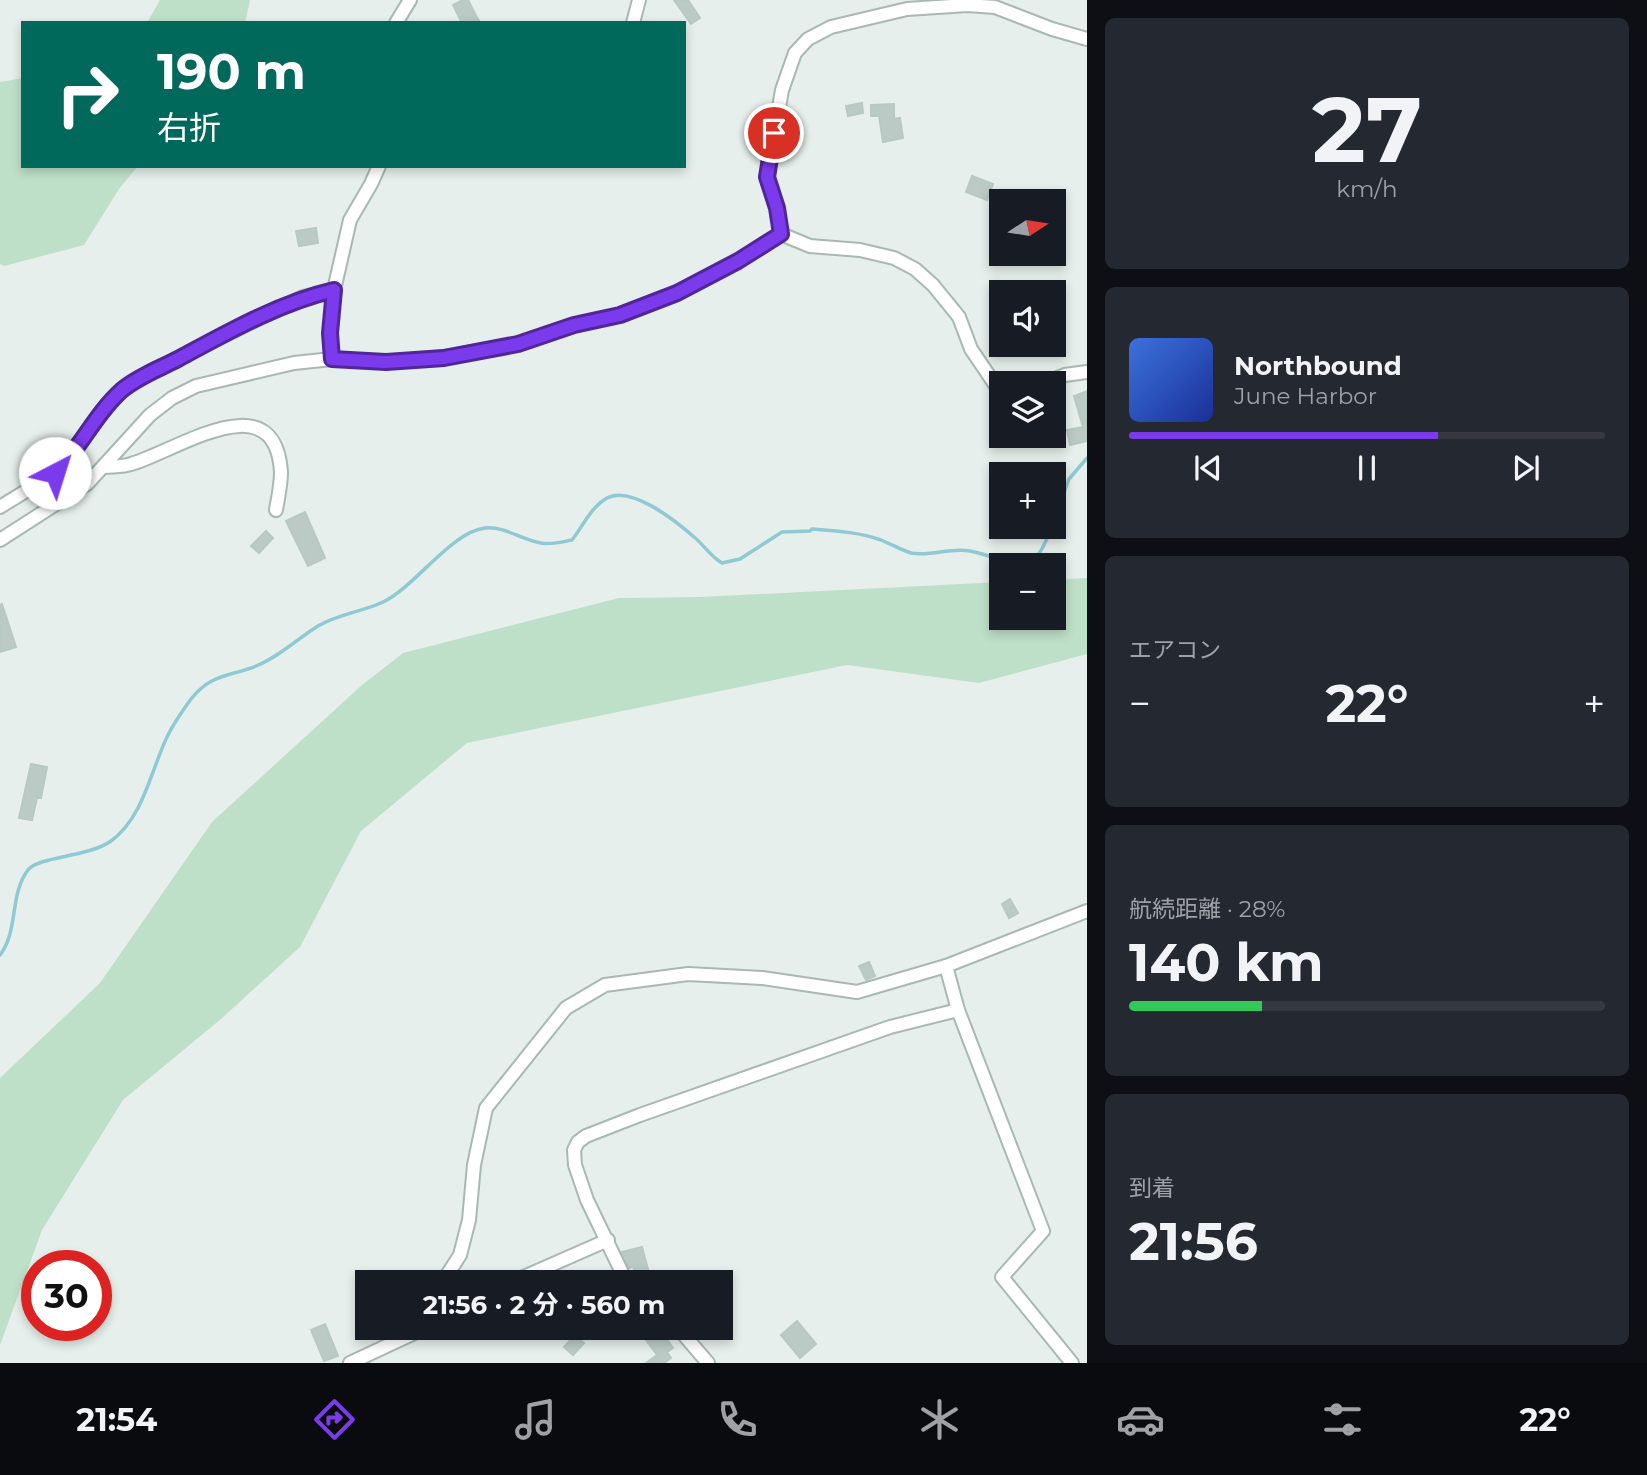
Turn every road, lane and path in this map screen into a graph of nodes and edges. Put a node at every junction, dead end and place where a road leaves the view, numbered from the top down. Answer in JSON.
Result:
{"nodes":[{"id":1,"x":410,"y":0,"type":"edge"},
{"id":2,"x":639,"y":0,"type":"edge"},
{"id":3,"x":397,"y":21,"type":"edge"},
{"id":4,"x":634,"y":21,"type":"edge"},
{"id":5,"x":1087,"y":39,"type":"edge"},
{"id":6,"x":381,"y":168,"type":"edge"},
{"id":7,"x":781,"y":234,"type":"junction"},
{"id":8,"x":334,"y":290,"type":"junction"},
{"id":9,"x":332,"y":359,"type":"junction"},
{"id":10,"x":1087,"y":372,"type":"edge"},
{"id":11,"x":1066,"y":375,"type":"edge"},
{"id":12,"x":989,"y":376,"type":"edge"},
{"id":13,"x":104,"y":467,"type":"junction"},
{"id":14,"x":0,"y":507,"type":"edge"},
{"id":15,"x":276,"y":510,"type":"dead end"},
{"id":16,"x":0,"y":540,"type":"edge"},
{"id":17,"x":1087,"y":911,"type":"edge"},
{"id":18,"x":946,"y":966,"type":"junction"},
{"id":19,"x":958,"y":1010,"type":"junction"},
{"id":20,"x":608,"y":1240,"type":"junction"},
{"id":21,"x":450,"y":1270,"type":"edge"},
{"id":22,"x":540,"y":1270,"type":"edge"},
{"id":23,"x":621,"y":1270,"type":"edge"},
{"id":24,"x":397,"y":1340,"type":"edge"},
{"id":25,"x":688,"y":1340,"type":"edge"},
{"id":26,"x":350,"y":1363,"type":"edge"},
{"id":27,"x":708,"y":1363,"type":"edge"},
{"id":28,"x":1072,"y":1363,"type":"edge"}],
"edges":[{"from":1,"to":3,"type":"street"},
{"from":2,"to":4,"type":"street"},
{"from":5,"to":7,"type":"street"},
{"from":6,"to":8,"type":"street"},
{"from":7,"to":9,"type":"street"},
{"from":7,"to":12,"type":"street"},
{"from":8,"to":9,"type":"street"},
{"from":8,"to":14,"type":"street"},
{"from":9,"to":13,"type":"street"},
{"from":10,"to":11,"type":"street"},
{"from":13,"to":15,"type":"street"},
{"from":13,"to":16,"type":"street"},
{"from":17,"to":18,"type":"street"},
{"from":18,"to":19,"type":"street"},
{"from":18,"to":21,"type":"street"},
{"from":19,"to":20,"type":"street"},
{"from":19,"to":28,"type":"street"},
{"from":20,"to":22,"type":"street"},
{"from":20,"to":23,"type":"street"},
{"from":24,"to":26,"type":"street"},
{"from":25,"to":27,"type":"street"}]}
